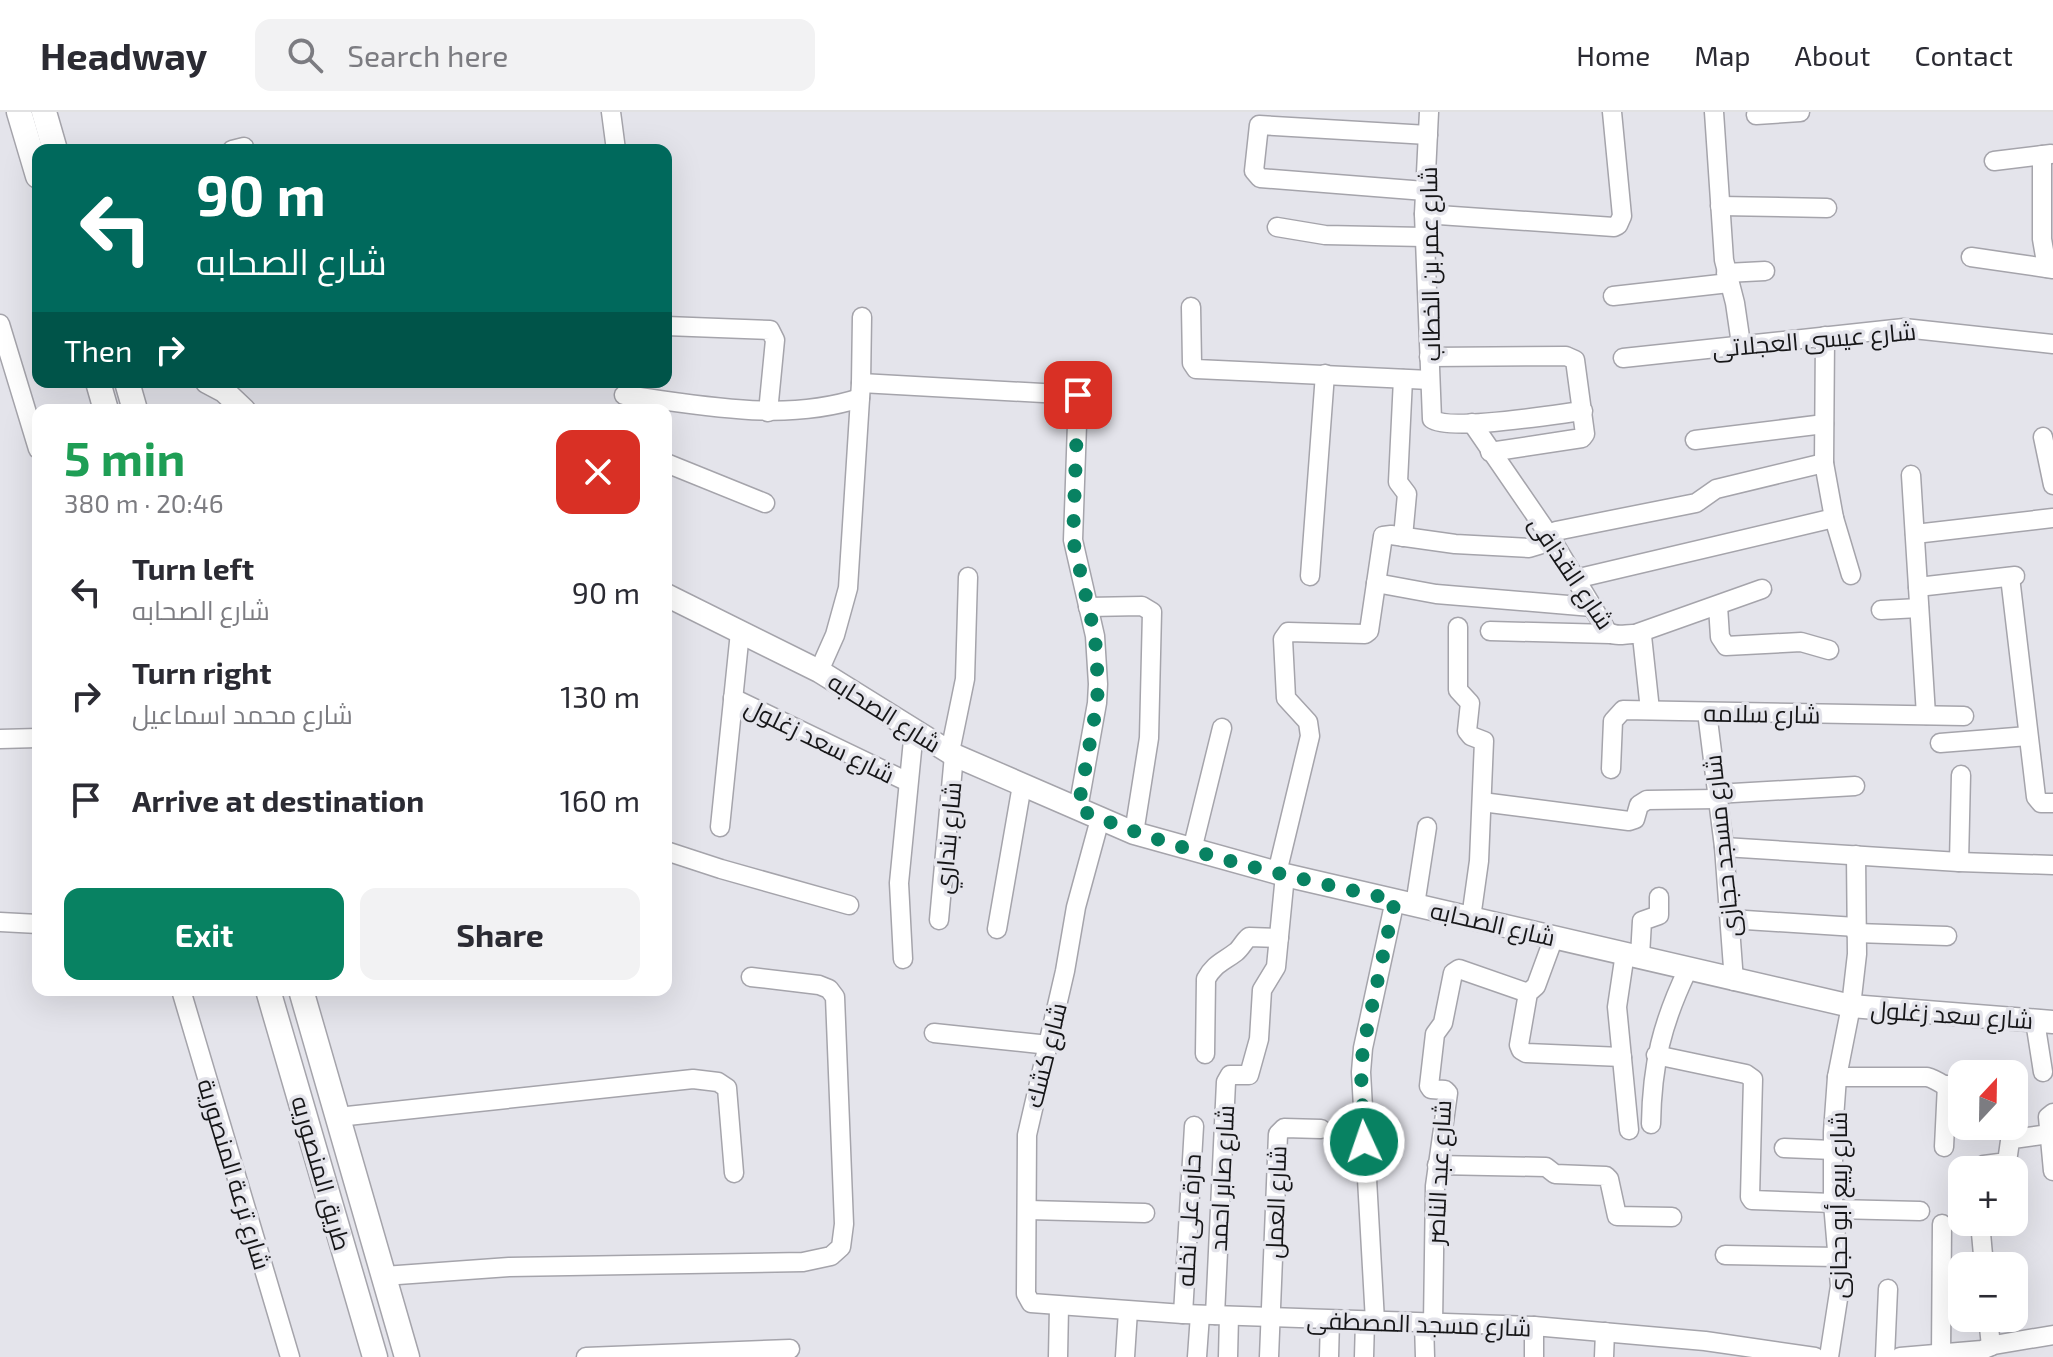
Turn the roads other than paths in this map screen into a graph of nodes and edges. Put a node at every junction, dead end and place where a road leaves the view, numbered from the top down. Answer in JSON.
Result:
{"nodes":[{"id":1,"x":19,"y":112,"type":"edge"},
{"id":2,"x":44,"y":112,"type":"edge"},
{"id":3,"x":611,"y":112,"type":"edge"},
{"id":4,"x":1429,"y":112,"type":"edge"},
{"id":5,"x":1612,"y":112,"type":"edge"},
{"id":6,"x":1714,"y":112,"type":"edge"},
{"id":7,"x":1800,"y":112,"type":"edge"},
{"id":8,"x":1756,"y":115,"type":"dead end"},
{"id":9,"x":1277,"y":119,"type":"edge"},
{"id":10,"x":1428,"y":135,"type":"junction"},
{"id":11,"x":53,"y":144,"type":"edge"},
{"id":12,"x":615,"y":144,"type":"edge"},
{"id":13,"x":2048,"y":154,"type":"edge"},
{"id":14,"x":32,"y":156,"type":"edge"},
{"id":15,"x":1994,"y":161,"type":"dead end"},
{"id":16,"x":1425,"y":191,"type":"junction"},
{"id":17,"x":1720,"y":206,"type":"junction"},
{"id":18,"x":1827,"y":208,"type":"dead end"},
{"id":19,"x":1424,"y":214,"type":"junction"},
{"id":20,"x":1277,"y":227,"type":"dead end"},
{"id":21,"x":1424,"y":237,"type":"junction"},
{"id":22,"x":1971,"y":257,"type":"dead end"},
{"id":23,"x":2050,"y":268,"type":"edge"},
{"id":24,"x":1765,"y":271,"type":"dead end"},
{"id":25,"x":1728,"y":278,"type":"junction"},
{"id":26,"x":1613,"y":296,"type":"dead end"},
{"id":27,"x":1191,"y":307,"type":"dead end"},
{"id":28,"x":862,"y":317,"type":"dead end"},
{"id":29,"x":672,"y":326,"type":"edge"},
{"id":30,"x":2,"y":334,"type":"edge"},
{"id":31,"x":1825,"y":336,"type":"junction"},
{"id":32,"x":1741,"y":344,"type":"junction"},
{"id":33,"x":2053,"y":344,"type":"edge"},
{"id":34,"x":1429,"y":357,"type":"junction"},
{"id":35,"x":1623,"y":358,"type":"dead end"},
{"id":36,"x":1325,"y":374,"type":"junction"},
{"id":37,"x":1403,"y":379,"type":"junction"},
{"id":38,"x":1430,"y":380,"type":"junction"},
{"id":39,"x":218,"y":388,"type":"edge"},
{"id":40,"x":233,"y":388,"type":"edge"},
{"id":41,"x":860,"y":391,"type":"junction"},
{"id":42,"x":623,"y":396,"type":"edge"},
{"id":43,"x":238,"y":404,"type":"edge"},
{"id":44,"x":251,"y":404,"type":"edge"},
{"id":45,"x":1583,"y":411,"type":"junction"},
{"id":46,"x":768,"y":412,"type":"junction"},
{"id":47,"x":1472,"y":423,"type":"junction"},
{"id":48,"x":1824,"y":424,"type":"junction"},
{"id":49,"x":32,"y":430,"type":"edge"},
{"id":50,"x":2043,"y":437,"type":"dead end"},
{"id":51,"x":1695,"y":440,"type":"dead end"},
{"id":52,"x":1490,"y":452,"type":"junction"},
{"id":53,"x":1824,"y":463,"type":"junction"},
{"id":54,"x":2051,"y":464,"type":"edge"},
{"id":55,"x":672,"y":465,"type":"edge"},
{"id":56,"x":1911,"y":475,"type":"dead end"},
{"id":57,"x":2053,"y":485,"type":"edge"},
{"id":58,"x":765,"y":503,"type":"dead end"},
{"id":59,"x":1834,"y":518,"type":"junction"},
{"id":60,"x":2053,"y":518,"type":"edge"},
{"id":61,"x":1915,"y":534,"type":"junction"},
{"id":62,"x":1549,"y":535,"type":"junction"},
{"id":63,"x":1403,"y":537,"type":"junction"},
{"id":64,"x":1851,"y":575,"type":"dead end"},
{"id":65,"x":1310,"y":576,"type":"dead end"},
{"id":66,"x":968,"y":577,"type":"dead end"},
{"id":67,"x":1575,"y":579,"type":"junction"},
{"id":68,"x":1376,"y":583,"type":"junction"},
{"id":69,"x":1918,"y":587,"type":"junction"},
{"id":70,"x":1762,"y":589,"type":"dead end"},
{"id":71,"x":672,"y":598,"type":"edge"},
{"id":72,"x":1718,"y":606,"type":"junction"},
{"id":73,"x":1088,"y":607,"type":"junction"},
{"id":74,"x":1592,"y":607,"type":"junction"},
{"id":75,"x":1919,"y":608,"type":"junction"},
{"id":76,"x":1881,"y":610,"type":"dead end"},
{"id":77,"x":1458,"y":627,"type":"dead end"},
{"id":78,"x":1490,"y":631,"type":"dead end"},
{"id":79,"x":740,"y":632,"type":"junction"},
{"id":80,"x":1638,"y":633,"type":"junction"},
{"id":81,"x":1610,"y":634,"type":"junction"},
{"id":82,"x":1829,"y":650,"type":"dead end"},
{"id":83,"x":819,"y":671,"type":"junction"},
{"id":84,"x":733,"y":698,"type":"junction"},
{"id":85,"x":1650,"y":710,"type":"junction"},
{"id":86,"x":1707,"y":712,"type":"junction"},
{"id":87,"x":1926,"y":715,"type":"junction"},
{"id":88,"x":1964,"y":716,"type":"dead end"},
{"id":89,"x":1222,"y":728,"type":"dead end"},
{"id":90,"x":914,"y":730,"type":"junction"},
{"id":91,"x":2028,"y":736,"type":"junction"},
{"id":92,"x":32,"y":738,"type":"edge"},
{"id":93,"x":0,"y":739,"type":"edge"},
{"id":94,"x":1940,"y":743,"type":"dead end"},
{"id":95,"x":952,"y":754,"type":"junction"},
{"id":96,"x":1611,"y":769,"type":"dead end"},
{"id":97,"x":1961,"y":775,"type":"dead end"},
{"id":98,"x":908,"y":782,"type":"junction"},
{"id":99,"x":1022,"y":785,"type":"junction"},
{"id":100,"x":1855,"y":786,"type":"dead end"},
{"id":101,"x":1717,"y":796,"type":"junction"},
{"id":102,"x":1482,"y":802,"type":"junction"},
{"id":103,"x":2053,"y":803,"type":"edge"},
{"id":104,"x":1078,"y":809,"type":"junction"},
{"id":105,"x":1100,"y":819,"type":"junction"},
{"id":106,"x":720,"y":827,"type":"dead end"},
{"id":107,"x":1427,"y":827,"type":"dead end"},
{"id":108,"x":1134,"y":833,"type":"junction"},
{"id":109,"x":1724,"y":847,"type":"junction"},
{"id":110,"x":1192,"y":850,"type":"junction"},
{"id":111,"x":672,"y":853,"type":"edge"},
{"id":112,"x":1856,"y":855,"type":"junction"},
{"id":113,"x":1959,"y":862,"type":"junction"},
{"id":114,"x":2053,"y":865,"type":"edge"},
{"id":115,"x":1281,"y":874,"type":"junction"},
{"id":116,"x":1659,"y":897,"type":"dead end"},
{"id":117,"x":1405,"y":903,"type":"junction"},
{"id":118,"x":849,"y":905,"type":"dead end"},
{"id":119,"x":1471,"y":918,"type":"junction"},
{"id":120,"x":1730,"y":919,"type":"junction"},
{"id":121,"x":939,"y":920,"type":"dead end"},
{"id":122,"x":0,"y":922,"type":"edge"},
{"id":123,"x":32,"y":924,"type":"edge"},
{"id":124,"x":997,"y":929,"type":"dead end"},
{"id":125,"x":1856,"y":930,"type":"junction"},
{"id":126,"x":1947,"y":936,"type":"dead end"},
{"id":127,"x":1554,"y":937,"type":"junction"},
{"id":128,"x":1279,"y":938,"type":"junction"},
{"id":129,"x":1632,"y":955,"type":"junction"},
{"id":130,"x":903,"y":959,"type":"dead end"},
{"id":131,"x":1688,"y":969,"type":"junction"},
{"id":132,"x":751,"y":977,"type":"dead end"},
{"id":133,"x":1734,"y":981,"type":"junction"},
{"id":134,"x":1528,"y":993,"type":"junction"},
{"id":135,"x":183,"y":996,"type":"edge"},
{"id":136,"x":270,"y":996,"type":"edge"},
{"id":137,"x":303,"y":996,"type":"edge"},
{"id":138,"x":1851,"y":1006,"type":"junction"},
{"id":139,"x":2044,"y":1021,"type":"edge"},
{"id":140,"x":934,"y":1033,"type":"dead end"},
{"id":141,"x":1049,"y":1045,"type":"junction"},
{"id":142,"x":1205,"y":1054,"type":"dead end"},
{"id":143,"x":1656,"y":1055,"type":"junction"},
{"id":144,"x":1622,"y":1057,"type":"junction"},
{"id":145,"x":2043,"y":1072,"type":"dead end"},
{"id":146,"x":1837,"y":1077,"type":"junction"},
{"id":147,"x":1948,"y":1086,"type":"edge"},
{"id":148,"x":2053,"y":1113,"type":"edge"},
{"id":149,"x":338,"y":1117,"type":"junction"},
{"id":150,"x":1651,"y":1124,"type":"dead end"},
{"id":151,"x":1948,"y":1124,"type":"edge"},
{"id":152,"x":1194,"y":1126,"type":"dead end"},
{"id":153,"x":1321,"y":1129,"type":"dead end"},
{"id":154,"x":1629,"y":1130,"type":"dead end"},
{"id":155,"x":2049,"y":1134,"type":"junction"},
{"id":156,"x":1944,"y":1147,"type":"dead end"},
{"id":157,"x":1784,"y":1148,"type":"dead end"},
{"id":158,"x":1833,"y":1150,"type":"junction"},
{"id":159,"x":2008,"y":1156,"type":"edge"},
{"id":160,"x":1437,"y":1165,"type":"junction"},
{"id":161,"x":2053,"y":1171,"type":"edge"},
{"id":162,"x":734,"y":1173,"type":"dead end"},
{"id":163,"x":1834,"y":1206,"type":"junction"},
{"id":164,"x":1028,"y":1210,"type":"junction"},
{"id":165,"x":1920,"y":1211,"type":"dead end"},
{"id":166,"x":1145,"y":1213,"type":"dead end"},
{"id":167,"x":1672,"y":1217,"type":"dead end"},
{"id":168,"x":1942,"y":1224,"type":"dead end"},
{"id":169,"x":1725,"y":1255,"type":"dead end"},
{"id":170,"x":1838,"y":1257,"type":"junction"},
{"id":171,"x":348,"y":1264,"type":"junction"},
{"id":172,"x":381,"y":1266,"type":"junction"},
{"id":173,"x":1888,"y":1289,"type":"dead end"},
{"id":174,"x":1026,"y":1294,"type":"joint"},
{"id":175,"x":1059,"y":1307,"type":"junction"},
{"id":176,"x":1128,"y":1311,"type":"junction"},
{"id":177,"x":1207,"y":1315,"type":"junction"},
{"id":178,"x":1270,"y":1317,"type":"junction"},
{"id":179,"x":1330,"y":1320,"type":"junction"},
{"id":180,"x":1370,"y":1321,"type":"junction"},
{"id":181,"x":1428,"y":1324,"type":"junction"},
{"id":182,"x":1534,"y":1326,"type":"junction"},
{"id":183,"x":1605,"y":1332,"type":"junction"},
{"id":184,"x":2053,"y":1335,"type":"edge"},
{"id":185,"x":790,"y":1349,"type":"dead end"},
{"id":186,"x":1993,"y":1349,"type":"edge"},
{"id":187,"x":1781,"y":1355,"type":"edge"},
{"id":188,"x":1941,"y":1356,"type":"edge"},
{"id":189,"x":290,"y":1357,"type":"edge"},
{"id":190,"x":375,"y":1357,"type":"edge"},
{"id":191,"x":407,"y":1357,"type":"edge"},
{"id":192,"x":586,"y":1357,"type":"edge"},
{"id":193,"x":1058,"y":1357,"type":"edge"},
{"id":194,"x":1125,"y":1357,"type":"edge"},
{"id":195,"x":1197,"y":1357,"type":"edge"},
{"id":196,"x":1228,"y":1357,"type":"edge"},
{"id":197,"x":1269,"y":1357,"type":"edge"},
{"id":198,"x":1329,"y":1357,"type":"edge"},
{"id":199,"x":1364,"y":1357,"type":"edge"},
{"id":200,"x":1425,"y":1357,"type":"edge"},
{"id":201,"x":1534,"y":1357,"type":"edge"},
{"id":202,"x":1604,"y":1357,"type":"edge"},
{"id":203,"x":1815,"y":1357,"type":"edge"},
{"id":204,"x":1829,"y":1357,"type":"edge"},
{"id":205,"x":1885,"y":1357,"type":"edge"},
{"id":206,"x":1900,"y":1357,"type":"edge"}],
"edges":[{"from":1,"to":14,"type":"main road"},
{"from":2,"to":11,"type":"main road"},
{"from":3,"to":12,"type":"street"},
{"from":4,"to":10,"type":"street","name":"شارع عمر بن الخطاب"},
{"from":5,"to":19,"type":"street"},
{"from":6,"to":17,"type":"street"},
{"from":7,"to":8,"type":"street"},
{"from":9,"to":10,"type":"street"},
{"from":9,"to":16,"type":"street"},
{"from":10,"to":16,"type":"street","name":"شارع عمر بن الخطاب"},
{"from":13,"to":15,"type":"street"},
{"from":13,"to":23,"type":"street"},
{"from":16,"to":19,"type":"street","name":"شارع عمر بن الخطاب"},
{"from":17,"to":18,"type":"street"},
{"from":17,"to":25,"type":"street"},
{"from":19,"to":21,"type":"street","name":"شارع عمر بن الخطاب"},
{"from":20,"to":21,"type":"street"},
{"from":21,"to":34,"type":"street","name":"شارع عمر بن الخطاب"},
{"from":22,"to":23,"type":"street"},
{"from":24,"to":25,"type":"street"},
{"from":25,"to":26,"type":"street"},
{"from":25,"to":32,"type":"street"},
{"from":27,"to":36,"type":"street"},
{"from":28,"to":41,"type":"street"},
{"from":29,"to":46,"type":"street"},
{"from":30,"to":49,"type":"street"},
{"from":31,"to":32,"type":"street","name":"شارع عيسى العجلاتى"},
{"from":31,"to":33,"type":"street","name":"شارع عيسى العجلاتى"},
{"from":31,"to":48,"type":"street"},
{"from":32,"to":35,"type":"street","name":"شارع عيسى العجلاتى"},
{"from":34,"to":38,"type":"street","name":"شارع عمر بن الخطاب"},
{"from":34,"to":45,"type":"street"},
{"from":36,"to":37,"type":"street"},
{"from":36,"to":65,"type":"street"},
{"from":37,"to":38,"type":"street"},
{"from":37,"to":63,"type":"street"},
{"from":38,"to":47,"type":"street","name":"شارع عمر بن الخطاب"},
{"from":39,"to":43,"type":"street"},
{"from":40,"to":44,"type":"street"},
{"from":41,"to":46,"type":"street"},
{"from":41,"to":73,"type":"street"},
{"from":41,"to":83,"type":"street"},
{"from":42,"to":46,"type":"street"},
{"from":45,"to":47,"type":"street"},
{"from":45,"to":52,"type":"street"},
{"from":47,"to":52,"type":"street","name":"شارع القذافى"},
{"from":48,"to":51,"type":"street"},
{"from":48,"to":53,"type":"street"},
{"from":50,"to":54,"type":"street"},
{"from":52,"to":62,"type":"street","name":"شارع القذافى"},
{"from":53,"to":59,"type":"street"},
{"from":53,"to":62,"type":"street"},
{"from":54,"to":57,"type":"street"},
{"from":55,"to":58,"type":"street"},
{"from":56,"to":61,"type":"street"},
{"from":59,"to":64,"type":"street"},
{"from":59,"to":67,"type":"street"},
{"from":60,"to":61,"type":"street"},
{"from":61,"to":69,"type":"street"},
{"from":62,"to":63,"type":"street"},
{"from":62,"to":67,"type":"street","name":"شارع القذافى"},
{"from":63,"to":68,"type":"street"},
{"from":66,"to":95,"type":"street","name":"شارع بنداري"},
{"from":67,"to":74,"type":"street","name":"شارع القذافى"},
{"from":68,"to":74,"type":"street"},
{"from":68,"to":115,"type":"street","name":"شارع صابر احمد"},
{"from":69,"to":75,"type":"street"},
{"from":69,"to":91,"type":"street"},
{"from":70,"to":72,"type":"street"},
{"from":71,"to":79,"type":"street","name":"شارع الصحابه"},
{"from":72,"to":80,"type":"street"},
{"from":72,"to":82,"type":"street"},
{"from":73,"to":104,"type":"street"},
{"from":73,"to":108,"type":"street"},
{"from":74,"to":81,"type":"street","name":"شارع القذافى"},
{"from":75,"to":76,"type":"street"},
{"from":75,"to":87,"type":"street"},
{"from":77,"to":102,"type":"street"},
{"from":78,"to":81,"type":"street"},
{"from":79,"to":83,"type":"street","name":"شارع الصحابه"},
{"from":79,"to":84,"type":"street"},
{"from":80,"to":81,"type":"street","name":"شارع القذافى"},
{"from":80,"to":85,"type":"street","name":"شارع القذافى"},
{"from":83,"to":90,"type":"street","name":"شارع الصحابه"},
{"from":84,"to":98,"type":"street","name":"شارع سعد زغلول"},
{"from":84,"to":106,"type":"street"},
{"from":85,"to":86,"type":"street","name":"شارع سلامه"},
{"from":85,"to":96,"type":"street","name":"شارع سلامه"},
{"from":86,"to":87,"type":"street","name":"شارع سلامه"},
{"from":86,"to":101,"type":"street","name":"شارع مسجد حجازى"},
{"from":87,"to":88,"type":"street","name":"شارع سلامه"},
{"from":89,"to":110,"type":"street"},
{"from":90,"to":95,"type":"street","name":"شارع الصحابه"},
{"from":90,"to":98,"type":"street"},
{"from":91,"to":94,"type":"street"},
{"from":91,"to":103,"type":"street"},
{"from":92,"to":93,"type":"street"},
{"from":95,"to":99,"type":"street","name":"شارع الصحابه"},
{"from":95,"to":121,"type":"street","name":"شارع بنداري"},
{"from":97,"to":113,"type":"street"},
{"from":98,"to":130,"type":"street"},
{"from":99,"to":104,"type":"street","name":"شارع الصحابه"},
{"from":99,"to":124,"type":"street"},
{"from":100,"to":101,"type":"street"},
{"from":101,"to":102,"type":"street"},
{"from":101,"to":109,"type":"street","name":"شارع مسجد حجازى"},
{"from":102,"to":119,"type":"street"},
{"from":104,"to":105,"type":"street","name":"شارع الصحابه"},
{"from":105,"to":108,"type":"street","name":"شارع الصحابه"},
{"from":105,"to":141,"type":"street","name":"شارع كشك"},
{"from":107,"to":117,"type":"street"},
{"from":108,"to":110,"type":"street","name":"شارع الصحابه"},
{"from":109,"to":112,"type":"street"},
{"from":109,"to":120,"type":"street","name":"شارع مسجد حجازى"},
{"from":110,"to":115,"type":"street","name":"شارع الصحابه"},
{"from":111,"to":118,"type":"street"},
{"from":112,"to":113,"type":"street"},
{"from":112,"to":125,"type":"street","name":"شارع ربيع أبو حجازى"},
{"from":113,"to":114,"type":"street"},
{"from":115,"to":117,"type":"street","name":"شارع الصحابه"},
{"from":115,"to":128,"type":"street","name":"شارع صابر احمد"},
{"from":116,"to":129,"type":"street"},
{"from":117,"to":119,"type":"street","name":"شارع الصحابه"},
{"from":117,"to":180,"type":"street"},
{"from":119,"to":127,"type":"street","name":"شارع الصحابه"},
{"from":120,"to":125,"type":"street"},
{"from":120,"to":133,"type":"street","name":"شارع مسجد حجازى"},
{"from":122,"to":123,"type":"street"},
{"from":125,"to":126,"type":"street"},
{"from":125,"to":138,"type":"street","name":"شارع ربيع أبو حجازى"},
{"from":127,"to":129,"type":"street","name":"شارع الصحابه"},
{"from":127,"to":134,"type":"street"},
{"from":128,"to":142,"type":"street"},
{"from":128,"to":177,"type":"street","name":"شارع صابر احمد"},
{"from":129,"to":131,"type":"street","name":"شارع الصحابه"},
{"from":129,"to":144,"type":"street"},
{"from":131,"to":133,"type":"street","name":"شارع الصحابه"},
{"from":131,"to":143,"type":"street"},
{"from":132,"to":172,"type":"street"},
{"from":133,"to":138,"type":"street","name":"شارع الصحابه"},
{"from":134,"to":144,"type":"street"},
{"from":134,"to":160,"type":"street","name":"شارع عبد الناصر"},
{"from":135,"to":189,"type":"street","name":"شارع ترعة المنصورية"},
{"from":136,"to":171,"type":"main road","name":"طريق المنصوريه"},
{"from":137,"to":149,"type":"main road","name":"طريق المنصوريه"},
{"from":138,"to":139,"type":"street","name":"شارع سعد زغلول"},
{"from":138,"to":146,"type":"street","name":"شارع ربيع أبو حجازى"},
{"from":139,"to":145,"type":"street"},
{"from":140,"to":141,"type":"street"},
{"from":141,"to":164,"type":"street","name":"شارع كشك"},
{"from":143,"to":150,"type":"street"},
{"from":143,"to":163,"type":"street"},
{"from":144,"to":154,"type":"street"},
{"from":146,"to":147,"type":"street"},
{"from":146,"to":158,"type":"street","name":"شارع ربيع أبو حجازى"},
{"from":148,"to":155,"type":"street"},
{"from":149,"to":162,"type":"street"},
{"from":149,"to":172,"type":"main road","name":"طريق المنصوريه"},
{"from":151,"to":156,"type":"street"},
{"from":152,"to":177,"type":"street","name":"حارة على نخله"},
{"from":153,"to":178,"type":"street","name":"شارع العمل"},
{"from":155,"to":159,"type":"street"},
{"from":155,"to":161,"type":"street"},
{"from":157,"to":158,"type":"street"},
{"from":158,"to":163,"type":"street","name":"شارع ربيع أبو حجازى"},
{"from":160,"to":167,"type":"street"},
{"from":160,"to":181,"type":"street","name":"شارع عبد الناصر"},
{"from":163,"to":165,"type":"street"},
{"from":163,"to":170,"type":"street","name":"شارع ربيع أبو حجازى"},
{"from":164,"to":166,"type":"street"},
{"from":164,"to":174,"type":"street","name":"شارع كشك"},
{"from":168,"to":188,"type":"street"},
{"from":169,"to":170,"type":"street"},
{"from":170,"to":204,"type":"street","name":"شارع ربيع أبو حجازى"},
{"from":171,"to":172,"type":"main road"},
{"from":171,"to":190,"type":"main road","name":"طريق المنصوريه"},
{"from":172,"to":191,"type":"main road","name":"طريق المنصوريه"},
{"from":173,"to":205,"type":"street"},
{"from":174,"to":175,"type":"street","name":"شارع مسجد المصطفى"},
{"from":175,"to":176,"type":"street","name":"شارع مسجد المصطفى"},
{"from":175,"to":193,"type":"street"},
{"from":176,"to":177,"type":"street","name":"شارع مسجد المصطفى"},
{"from":176,"to":194,"type":"street"},
{"from":177,"to":178,"type":"street","name":"شارع مسجد المصطفى"},
{"from":177,"to":195,"type":"street"},
{"from":177,"to":196,"type":"street"},
{"from":178,"to":179,"type":"street","name":"شارع مسجد المصطفى"},
{"from":178,"to":197,"type":"street"},
{"from":179,"to":180,"type":"street","name":"شارع مسجد المصطفى"},
{"from":179,"to":198,"type":"street"},
{"from":180,"to":181,"type":"street","name":"شارع مسجد المصطفى"},
{"from":180,"to":199,"type":"street"},
{"from":181,"to":182,"type":"street","name":"شارع مسجد المصطفى"},
{"from":181,"to":200,"type":"street","name":"شارع عبد الناصر"},
{"from":182,"to":183,"type":"street","name":"شارع مسجد المصطفى"},
{"from":182,"to":201,"type":"street"},
{"from":183,"to":187,"type":"street","name":"شارع مسجد المصطفى"},
{"from":183,"to":202,"type":"street"},
{"from":184,"to":186,"type":"street"},
{"from":185,"to":192,"type":"street"},
{"from":186,"to":188,"type":"street"},
{"from":187,"to":203,"type":"street","name":"شارع مسجد المصطفى"},
{"from":188,"to":206,"type":"street"}]}
